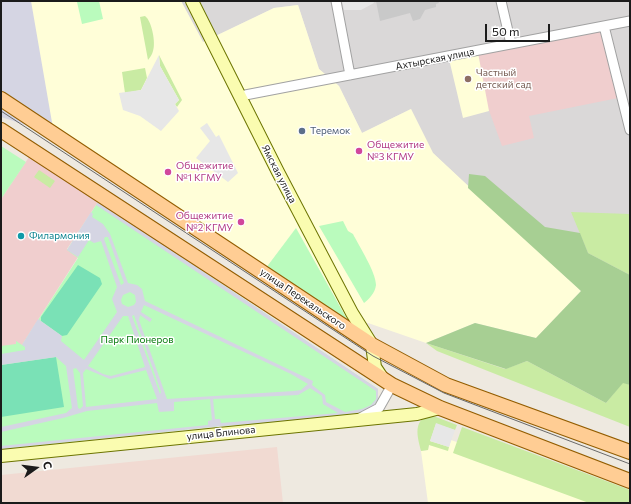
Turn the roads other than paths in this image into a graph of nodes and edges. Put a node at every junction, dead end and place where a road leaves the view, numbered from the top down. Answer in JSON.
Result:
{"nodes":[{"id":1,"x":192,"y":1,"type":"edge"},
{"id":2,"x":336,"y":1,"type":"edge"},
{"id":3,"x":501,"y":1,"type":"edge"},
{"id":4,"x":630,"y":21,"type":"edge"},
{"id":5,"x":604,"y":26,"type":"junction"},
{"id":6,"x":511,"y":44,"type":"junction"},
{"id":7,"x":350,"y":75,"type":"junction"},
{"id":8,"x":240,"y":96,"type":"junction"},
{"id":9,"x":1,"y":99,"type":"edge"},
{"id":10,"x":1,"y":130,"type":"edge"},
{"id":11,"x":630,"y":130,"type":"edge"},
{"id":12,"x":372,"y":345,"type":"junction"},
{"id":13,"x":392,"y":385,"type":"junction"},
{"id":14,"x":440,"y":408,"type":"junction"},
{"id":15,"x":357,"y":419,"type":"junction"},
{"id":16,"x":630,"y":452,"type":"edge"},
{"id":17,"x":1,"y":456,"type":"edge"},
{"id":18,"x":630,"y":481,"type":"edge"}],
"edges":[{"from":1,"to":8,"type":"street","name":"Ямская улица"},
{"from":2,"to":7,"type":"street"},
{"from":3,"to":6,"type":"street"},
{"from":4,"to":5,"type":"street","name":"Ахтырская улица"},
{"from":5,"to":6,"type":"street","name":"Ахтырская улица"},
{"from":5,"to":11,"type":"street"},
{"from":6,"to":7,"type":"street","name":"Ахтырская улица"},
{"from":7,"to":8,"type":"street","name":"Ахтырская улица"},
{"from":8,"to":12,"type":"street","name":"Ямская улица"},
{"from":9,"to":12,"type":"main road","name":"улица Перекальского"},
{"from":10,"to":13,"type":"main road"},
{"from":12,"to":13,"type":"street"},
{"from":12,"to":16,"type":"main road","name":"улица Перекальского"},
{"from":13,"to":14,"type":"main road"},
{"from":13,"to":15,"type":"street"},
{"from":14,"to":15,"type":"street","name":"улица Блинова"},
{"from":14,"to":18,"type":"main road"},
{"from":15,"to":17,"type":"street","name":"улица Блинова"}]}
